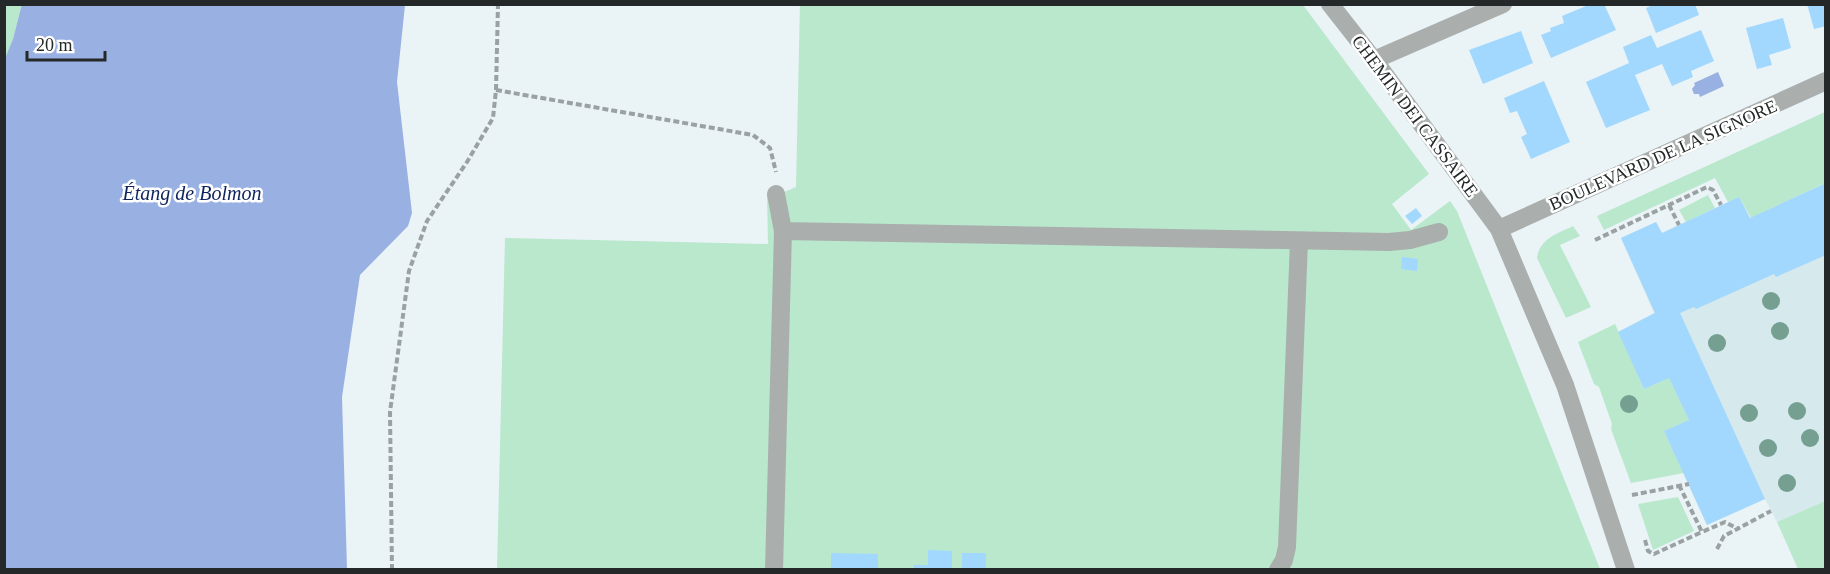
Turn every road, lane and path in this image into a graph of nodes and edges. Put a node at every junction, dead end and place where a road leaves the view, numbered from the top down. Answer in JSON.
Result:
{"nodes":[{"id":1,"x":498,"y":4,"type":"edge"},
{"id":2,"x":1330,"y":4,"type":"edge"},
{"id":3,"x":1503,"y":4,"type":"edge"},
{"id":4,"x":1374,"y":60,"type":"junction"},
{"id":5,"x":1826,"y":81,"type":"edge"},
{"id":6,"x":496,"y":90,"type":"junction"},
{"id":7,"x":776,"y":194,"type":"joint"},
{"id":8,"x":1669,"y":205,"type":"junction"},
{"id":9,"x":1721,"y":205,"type":"dead end"},
{"id":10,"x":1679,"y":225,"type":"dead end"},
{"id":11,"x":1499,"y":229,"type":"junction"},
{"id":12,"x":783,"y":231,"type":"junction"},
{"id":13,"x":1439,"y":232,"type":"dead end"},
{"id":14,"x":1595,"y":240,"type":"dead end"},
{"id":15,"x":1299,"y":241,"type":"junction"},
{"id":16,"x":1689,"y":484,"type":"dead end"},
{"id":17,"x":1679,"y":485,"type":"junction"},
{"id":18,"x":1632,"y":495,"type":"dead end"},
{"id":19,"x":1771,"y":511,"type":"dead end"},
{"id":20,"x":1738,"y":529,"type":"junction"},
{"id":21,"x":1702,"y":532,"type":"junction"},
{"id":22,"x":1645,"y":540,"type":"dead end"},
{"id":23,"x":1717,"y":549,"type":"dead end"},
{"id":24,"x":392,"y":570,"type":"edge"},
{"id":25,"x":774,"y":570,"type":"edge"},
{"id":26,"x":1278,"y":570,"type":"edge"},
{"id":27,"x":1626,"y":570,"type":"edge"}],
"edges":[{"from":1,"to":6,"type":"path"},
{"from":2,"to":4,"type":"street","name":"CHEMIN DEI CASSAIRE"},
{"from":3,"to":4,"type":"street"},
{"from":4,"to":11,"type":"street","name":"CHEMIN DEI CASSAIRE"},
{"from":5,"to":11,"type":"street","name":"BOULEVARD DE LA SIGNORE"},
{"from":6,"to":7,"type":"path"},
{"from":6,"to":24,"type":"path"},
{"from":7,"to":12,"type":"street"},
{"from":8,"to":9,"type":"path"},
{"from":8,"to":10,"type":"path"},
{"from":8,"to":14,"type":"path"},
{"from":11,"to":27,"type":"street","name":"CHEMIN DEI CASSAIRE"},
{"from":12,"to":15,"type":"street"},
{"from":12,"to":25,"type":"street"},
{"from":13,"to":15,"type":"street"},
{"from":15,"to":26,"type":"street"},
{"from":16,"to":17,"type":"path"},
{"from":17,"to":18,"type":"path"},
{"from":17,"to":21,"type":"path"},
{"from":19,"to":20,"type":"path"},
{"from":20,"to":21,"type":"path"},
{"from":20,"to":23,"type":"path"},
{"from":21,"to":22,"type":"path"}]}
